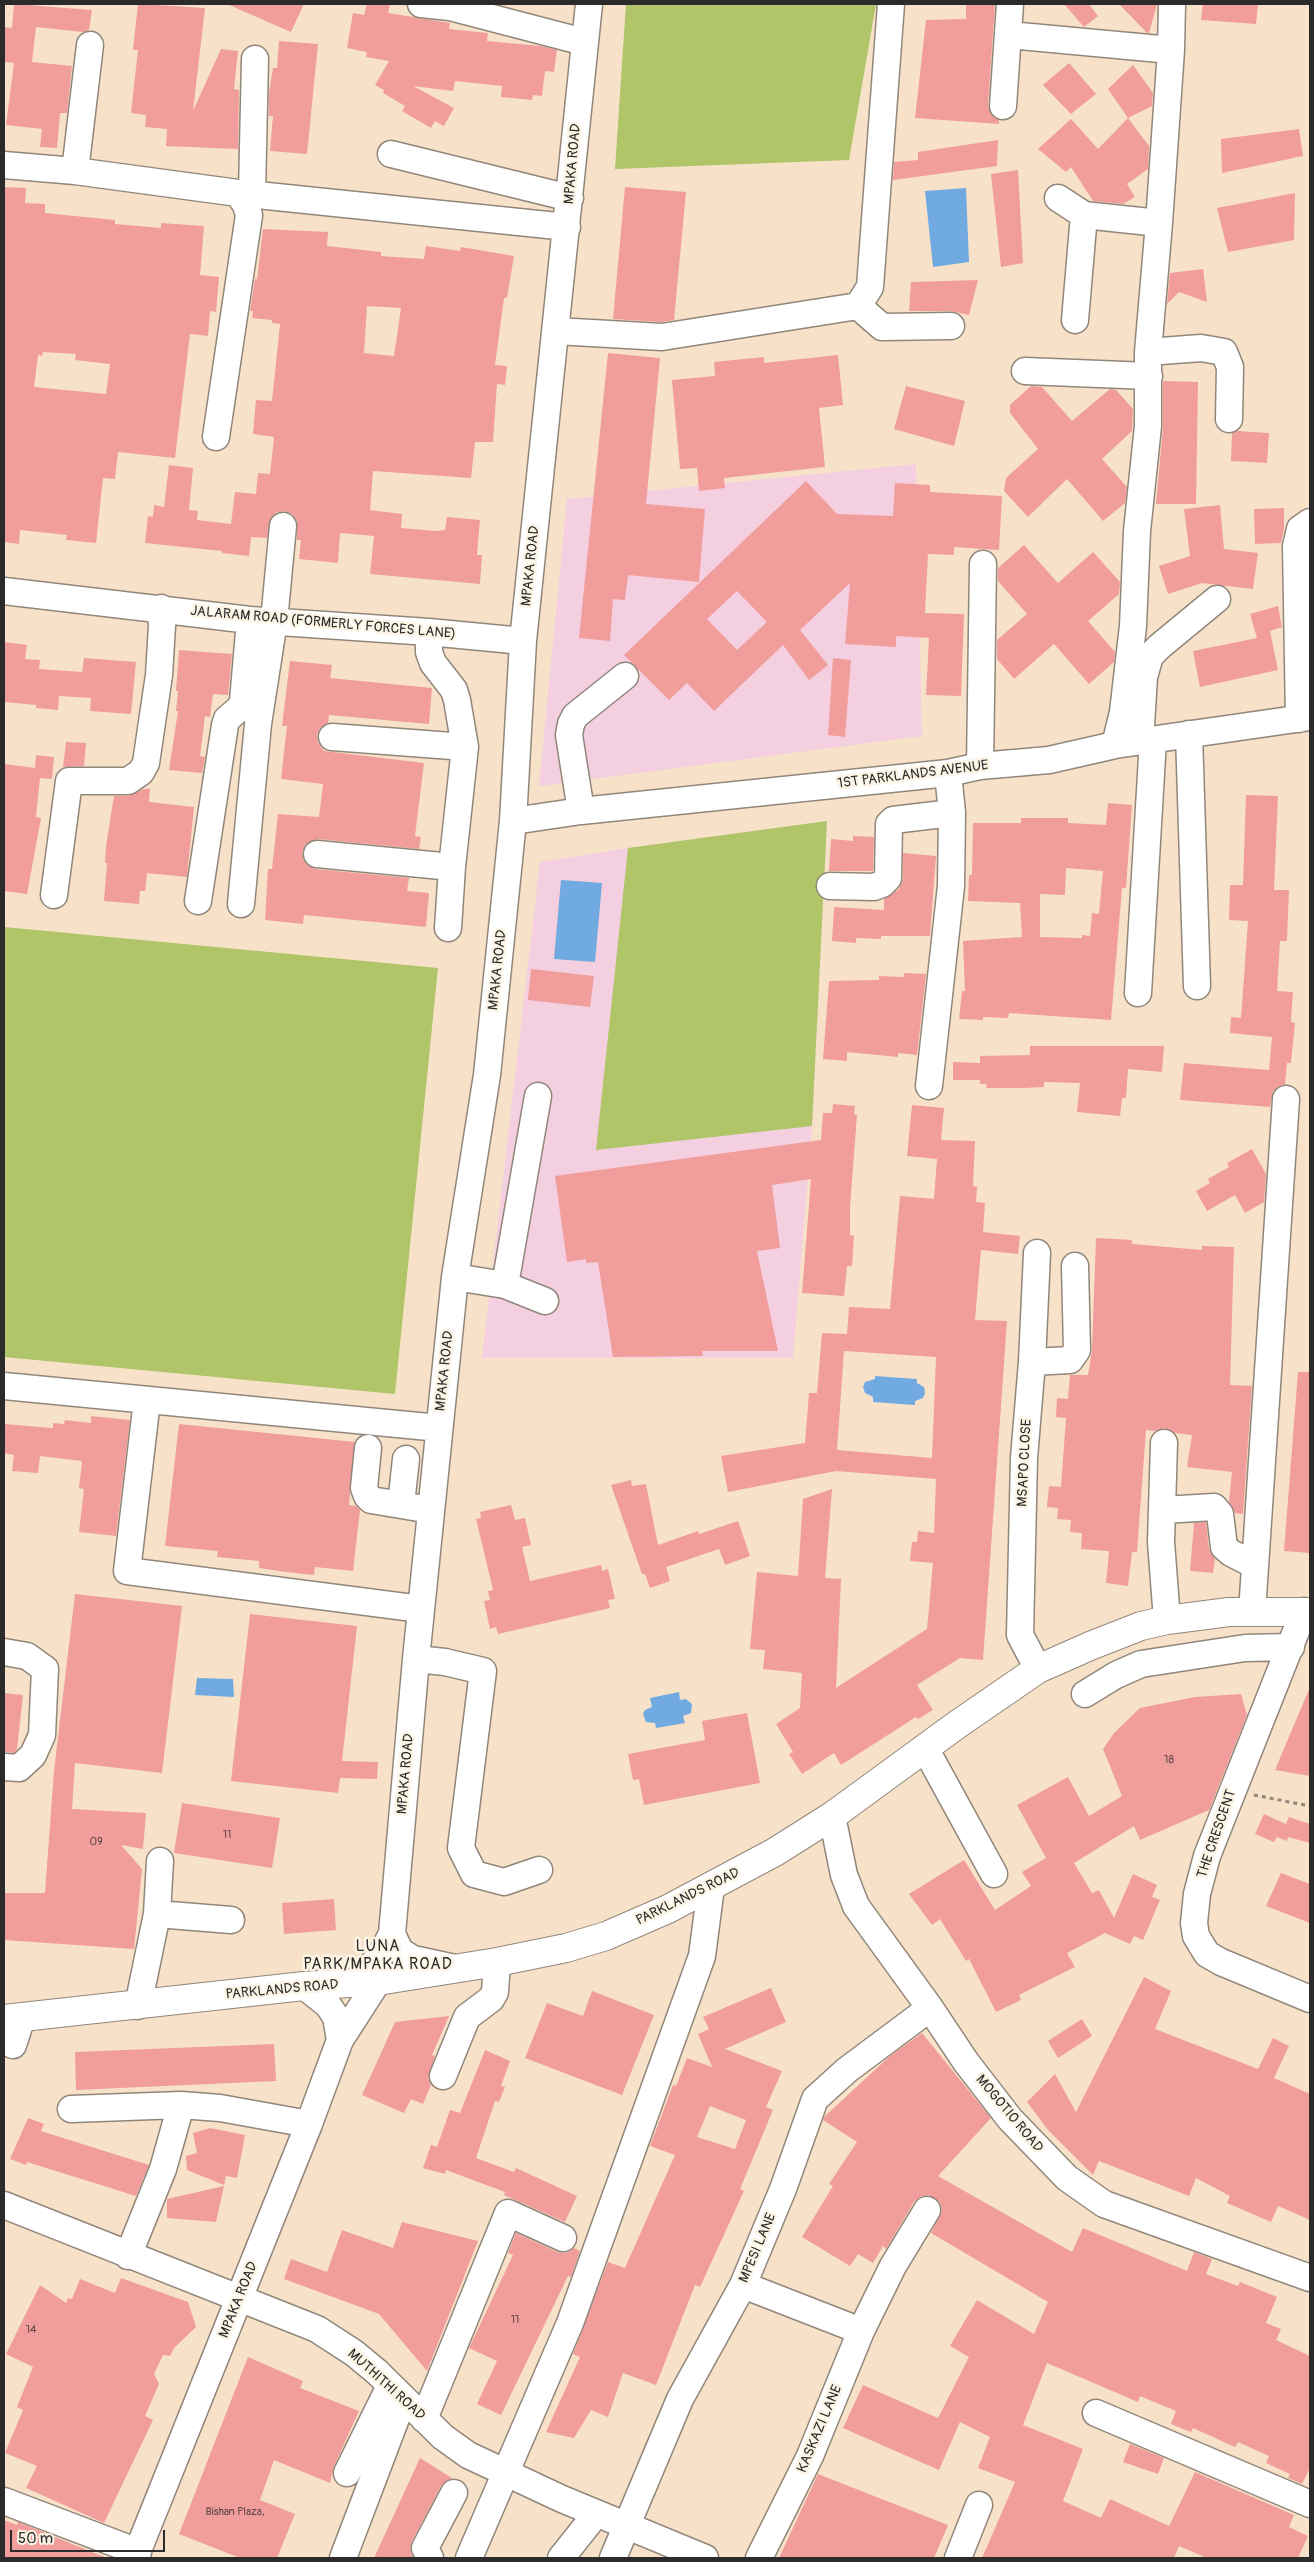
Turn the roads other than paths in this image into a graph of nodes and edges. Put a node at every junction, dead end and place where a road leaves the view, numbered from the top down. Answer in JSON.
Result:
{"nodes":[{"id":1,"x":421,"y":4,"type":"edge"},
{"id":2,"x":589,"y":4,"type":"edge"},
{"id":3,"x":892,"y":4,"type":"edge"},
{"id":4,"x":1010,"y":4,"type":"edge"},
{"id":5,"x":1172,"y":4,"type":"edge"},
{"id":6,"x":1009,"y":35,"type":"junction"},
{"id":7,"x":584,"y":42,"type":"junction"},
{"id":8,"x":90,"y":45,"type":"dead end"},
{"id":9,"x":1171,"y":50,"type":"junction"},
{"id":10,"x":255,"y":59,"type":"dead end"},
{"id":11,"x":1003,"y":106,"type":"dead end"},
{"id":12,"x":391,"y":154,"type":"dead end"},
{"id":13,"x":4,"y":165,"type":"edge"},
{"id":14,"x":75,"y":171,"type":"junction"},
{"id":15,"x":245,"y":193,"type":"junction"},
{"id":16,"x":570,"y":198,"type":"junction"},
{"id":17,"x":1058,"y":198,"type":"dead end"},
{"id":18,"x":1084,"y":215,"type":"junction"},
{"id":19,"x":1159,"y":224,"type":"junction"},
{"id":20,"x":567,"y":227,"type":"junction"},
{"id":21,"x":858,"y":306,"type":"junction"},
{"id":22,"x":1075,"y":320,"type":"dead end"},
{"id":23,"x":950,"y":326,"type":"dead end"},
{"id":24,"x":556,"y":331,"type":"junction"},
{"id":25,"x":1148,"y":364,"type":"junction"},
{"id":26,"x":1025,"y":371,"type":"dead end"},
{"id":27,"x":1229,"y":419,"type":"dead end"},
{"id":28,"x":216,"y":437,"type":"dead end"},
{"id":29,"x":1310,"y":522,"type":"edge"},
{"id":30,"x":283,"y":526,"type":"dead end"},
{"id":31,"x":983,"y":564,"type":"dead end"},
{"id":32,"x":1303,"y":584,"type":"edge"},
{"id":33,"x":4,"y":591,"type":"edge"},
{"id":34,"x":1217,"y":599,"type":"dead end"},
{"id":35,"x":161,"y":608,"type":"junction"},
{"id":36,"x":262,"y":620,"type":"junction"},
{"id":37,"x":429,"y":632,"type":"junction"},
{"id":38,"x":523,"y":641,"type":"junction"},
{"id":39,"x":625,"y":676,"type":"dead end"},
{"id":40,"x":1304,"y":718,"type":"edge"},
{"id":41,"x":1189,"y":734,"type":"junction"},
{"id":42,"x":332,"y":737,"type":"dead end"},
{"id":43,"x":1146,"y":741,"type":"junction"},
{"id":44,"x":1115,"y":745,"type":"junction"},
{"id":45,"x":465,"y":746,"type":"junction"},
{"id":46,"x":980,"y":766,"type":"junction"},
{"id":47,"x":948,"y":773,"type":"junction"},
{"id":48,"x":581,"y":811,"type":"junction"},
{"id":49,"x":952,"y":813,"type":"junction"},
{"id":50,"x":513,"y":821,"type":"junction"},
{"id":51,"x":316,"y":854,"type":"dead end"},
{"id":52,"x":452,"y":867,"type":"junction"},
{"id":53,"x":830,"y":886,"type":"dead end"},
{"id":54,"x":54,"y":895,"type":"dead end"},
{"id":55,"x":198,"y":902,"type":"dead end"},
{"id":56,"x":241,"y":904,"type":"dead end"},
{"id":57,"x":448,"y":928,"type":"dead end"},
{"id":58,"x":1197,"y":986,"type":"dead end"},
{"id":59,"x":1138,"y":994,"type":"dead end"},
{"id":60,"x":929,"y":1086,"type":"dead end"},
{"id":61,"x":538,"y":1096,"type":"dead end"},
{"id":62,"x":1286,"y":1100,"type":"dead end"},
{"id":63,"x":1037,"y":1252,"type":"dead end"},
{"id":64,"x":1075,"y":1266,"type":"dead end"},
{"id":65,"x":456,"y":1276,"type":"junction"},
{"id":66,"x":505,"y":1285,"type":"junction"},
{"id":67,"x":545,"y":1301,"type":"dead end"},
{"id":68,"x":1032,"y":1362,"type":"junction"},
{"id":69,"x":4,"y":1386,"type":"edge"},
{"id":70,"x":147,"y":1400,"type":"junction"},
{"id":71,"x":439,"y":1428,"type":"junction"},
{"id":72,"x":1164,"y":1443,"type":"dead end"},
{"id":73,"x":368,"y":1448,"type":"dead end"},
{"id":74,"x":406,"y":1459,"type":"dead end"},
{"id":75,"x":401,"y":1504,"type":"junction"},
{"id":76,"x":431,"y":1510,"type":"junction"},
{"id":77,"x":1163,"y":1510,"type":"junction"},
{"id":78,"x":1255,"y":1565,"type":"junction"},
{"id":79,"x":421,"y":1609,"type":"junction"},
{"id":80,"x":1307,"y":1611,"type":"edge"},
{"id":81,"x":1252,"y":1612,"type":"junction"},
{"id":82,"x":1166,"y":1620,"type":"junction"},
{"id":83,"x":1291,"y":1647,"type":"junction"},
{"id":84,"x":4,"y":1652,"type":"edge"},
{"id":85,"x":416,"y":1659,"type":"junction"},
{"id":86,"x":1038,"y":1669,"type":"junction"},
{"id":87,"x":1085,"y":1694,"type":"dead end"},
{"id":88,"x":925,"y":1748,"type":"junction"},
{"id":89,"x":4,"y":1767,"type":"edge"},
{"id":90,"x":832,"y":1816,"type":"junction"},
{"id":91,"x":160,"y":1861,"type":"dead end"},
{"id":92,"x":539,"y":1870,"type":"dead end"},
{"id":93,"x":994,"y":1874,"type":"dead end"},
{"id":94,"x":711,"y":1886,"type":"junction"},
{"id":95,"x":157,"y":1914,"type":"junction"},
{"id":96,"x":231,"y":1920,"type":"dead end"},
{"id":97,"x":392,"y":1934,"type":"junction"},
{"id":98,"x":497,"y":1962,"type":"junction"},
{"id":99,"x":456,"y":1968,"type":"junction"},
{"id":100,"x":366,"y":1983,"type":"junction"},
{"id":101,"x":304,"y":1986,"type":"junction"},
{"id":102,"x":1310,"y":1999,"type":"edge"},
{"id":103,"x":138,"y":2006,"type":"junction"},
{"id":104,"x":930,"y":2008,"type":"junction"},
{"id":105,"x":13,"y":2018,"type":"edge"},
{"id":106,"x":340,"y":2040,"type":"junction"},
{"id":107,"x":14,"y":2045,"type":"dead end"},
{"id":108,"x":443,"y":2076,"type":"dead end"},
{"id":109,"x":181,"y":2105,"type":"junction"},
{"id":110,"x":71,"y":2108,"type":"dead end"},
{"id":111,"x":308,"y":2124,"type":"junction"},
{"id":112,"x":4,"y":2205,"type":"edge"},
{"id":113,"x":927,"y":2210,"type":"dead end"},
{"id":114,"x":563,"y":2238,"type":"dead end"},
{"id":115,"x":128,"y":2256,"type":"junction"},
{"id":116,"x":1307,"y":2270,"type":"edge"},
{"id":117,"x":743,"y":2284,"type":"junction"},
{"id":118,"x":239,"y":2299,"type":"junction"},
{"id":119,"x":861,"y":2331,"type":"junction"},
{"id":120,"x":397,"y":2393,"type":"junction"},
{"id":121,"x":1096,"y":2413,"type":"dead end"},
{"id":122,"x":424,"y":2419,"type":"junction"},
{"id":123,"x":347,"y":2473,"type":"dead end"},
{"id":124,"x":506,"y":2474,"type":"junction"},
{"id":125,"x":454,"y":2493,"type":"dead end"},
{"id":126,"x":4,"y":2501,"type":"edge"},
{"id":127,"x":1310,"y":2504,"type":"edge"},
{"id":128,"x":979,"y":2506,"type":"dead end"},
{"id":129,"x":596,"y":2514,"type":"junction"},
{"id":130,"x":628,"y":2525,"type":"junction"},
{"id":131,"x":137,"y":2555,"type":"edge"},
{"id":132,"x":343,"y":2558,"type":"edge"},
{"id":133,"x":430,"y":2558,"type":"edge"},
{"id":134,"x":469,"y":2558,"type":"edge"},
{"id":135,"x":561,"y":2558,"type":"edge"},
{"id":136,"x":614,"y":2558,"type":"edge"},
{"id":137,"x":705,"y":2558,"type":"edge"},
{"id":138,"x":759,"y":2558,"type":"edge"},
{"id":139,"x":958,"y":2558,"type":"edge"}],
"edges":[{"from":1,"to":7,"type":"street"},
{"from":2,"to":7,"type":"street","name":"MPAKA ROAD"},
{"from":3,"to":21,"type":"street"},
{"from":4,"to":6,"type":"street"},
{"from":5,"to":9,"type":"street"},
{"from":6,"to":9,"type":"street"},
{"from":6,"to":11,"type":"street"},
{"from":7,"to":16,"type":"street","name":"MPAKA ROAD"},
{"from":8,"to":14,"type":"street"},
{"from":9,"to":19,"type":"street"},
{"from":10,"to":15,"type":"street"},
{"from":12,"to":16,"type":"street"},
{"from":13,"to":14,"type":"street"},
{"from":14,"to":15,"type":"street"},
{"from":15,"to":20,"type":"street"},
{"from":15,"to":28,"type":"street"},
{"from":16,"to":20,"type":"street","name":"MPAKA ROAD"},
{"from":17,"to":18,"type":"street"},
{"from":18,"to":19,"type":"street"},
{"from":18,"to":22,"type":"street"},
{"from":19,"to":25,"type":"street"},
{"from":20,"to":24,"type":"street","name":"MPAKA ROAD"},
{"from":21,"to":23,"type":"street"},
{"from":21,"to":24,"type":"street"},
{"from":24,"to":38,"type":"street","name":"MPAKA ROAD"},
{"from":25,"to":26,"type":"street"},
{"from":25,"to":27,"type":"street"},
{"from":25,"to":44,"type":"street"},
{"from":29,"to":32,"type":"street"},
{"from":30,"to":36,"type":"street"},
{"from":31,"to":46,"type":"street"},
{"from":32,"to":40,"type":"street"},
{"from":33,"to":35,"type":"street","name":"JALARAM ROAD (FORMERLY FORCES LANE)"},
{"from":34,"to":43,"type":"street"},
{"from":35,"to":36,"type":"street","name":"JALARAM ROAD (FORMERLY FORCES LANE)"},
{"from":35,"to":54,"type":"street"},
{"from":36,"to":37,"type":"street","name":"JALARAM ROAD (FORMERLY FORCES LANE)"},
{"from":36,"to":55,"type":"street"},
{"from":36,"to":56,"type":"street"},
{"from":37,"to":38,"type":"street","name":"JALARAM ROAD (FORMERLY FORCES LANE)"},
{"from":37,"to":45,"type":"street"},
{"from":38,"to":50,"type":"street","name":"MPAKA ROAD"},
{"from":39,"to":48,"type":"street"},
{"from":40,"to":41,"type":"street","name":"1ST PARKLANDS AVENUE"},
{"from":41,"to":43,"type":"street","name":"1ST PARKLANDS AVENUE"},
{"from":41,"to":58,"type":"street"},
{"from":42,"to":45,"type":"street"},
{"from":43,"to":44,"type":"street","name":"1ST PARKLANDS AVENUE"},
{"from":43,"to":59,"type":"street"},
{"from":44,"to":46,"type":"street","name":"1ST PARKLANDS AVENUE"},
{"from":45,"to":52,"type":"street"},
{"from":46,"to":47,"type":"street","name":"1ST PARKLANDS AVENUE"},
{"from":47,"to":48,"type":"street","name":"1ST PARKLANDS AVENUE"},
{"from":47,"to":49,"type":"street"},
{"from":48,"to":50,"type":"street","name":"1ST PARKLANDS AVENUE"},
{"from":49,"to":53,"type":"street"},
{"from":49,"to":60,"type":"street"},
{"from":50,"to":65,"type":"street","name":"MPAKA ROAD"},
{"from":51,"to":52,"type":"street"},
{"from":52,"to":57,"type":"street"},
{"from":61,"to":66,"type":"street"},
{"from":62,"to":78,"type":"street"},
{"from":63,"to":68,"type":"street","name":"MSAPO CLOSE"},
{"from":64,"to":68,"type":"street"},
{"from":65,"to":66,"type":"street"},
{"from":65,"to":71,"type":"street","name":"MPAKA ROAD"},
{"from":66,"to":67,"type":"street"},
{"from":68,"to":86,"type":"street","name":"MSAPO CLOSE"},
{"from":69,"to":70,"type":"street"},
{"from":70,"to":71,"type":"street"},
{"from":70,"to":79,"type":"street"},
{"from":71,"to":76,"type":"street","name":"MPAKA ROAD"},
{"from":72,"to":77,"type":"street"},
{"from":73,"to":75,"type":"street"},
{"from":74,"to":75,"type":"street"},
{"from":75,"to":76,"type":"street"},
{"from":76,"to":79,"type":"street","name":"MPAKA ROAD"},
{"from":77,"to":78,"type":"street"},
{"from":77,"to":82,"type":"street"},
{"from":78,"to":81,"type":"street"},
{"from":79,"to":85,"type":"street","name":"MPAKA ROAD"},
{"from":80,"to":81,"type":"main road","name":"PARKLANDS ROAD"},
{"from":80,"to":83,"type":"street","name":"THE CRESCENT"},
{"from":81,"to":82,"type":"main road","name":"PARKLANDS ROAD"},
{"from":82,"to":86,"type":"main road","name":"PARKLANDS ROAD"},
{"from":83,"to":87,"type":"street"},
{"from":83,"to":102,"type":"street","name":"THE CRESCENT"},
{"from":84,"to":89,"type":"street"},
{"from":85,"to":92,"type":"street"},
{"from":85,"to":97,"type":"street","name":"MPAKA ROAD"},
{"from":86,"to":88,"type":"main road","name":"PARKLANDS ROAD"},
{"from":88,"to":90,"type":"main road","name":"PARKLANDS ROAD"},
{"from":88,"to":93,"type":"street"},
{"from":90,"to":94,"type":"main road","name":"PARKLANDS ROAD"},
{"from":90,"to":104,"type":"street","name":"MOGOTIO ROAD"},
{"from":91,"to":95,"type":"street"},
{"from":94,"to":98,"type":"main road","name":"PARKLANDS ROAD"},
{"from":94,"to":124,"type":"street"},
{"from":95,"to":96,"type":"street"},
{"from":95,"to":103,"type":"street"},
{"from":97,"to":99,"type":"street"},
{"from":97,"to":100,"type":"street","name":"MPAKA ROAD"},
{"from":98,"to":99,"type":"main road","name":"PARKLANDS ROAD"},
{"from":98,"to":108,"type":"street"},
{"from":99,"to":100,"type":"main road","name":"PARKLANDS ROAD"},
{"from":100,"to":101,"type":"main road","name":"PARKLANDS ROAD"},
{"from":100,"to":106,"type":"street","name":"MPAKA ROAD"},
{"from":101,"to":103,"type":"main road","name":"PARKLANDS ROAD"},
{"from":101,"to":106,"type":"street"},
{"from":103,"to":105,"type":"main road","name":"PARKLANDS ROAD"},
{"from":104,"to":116,"type":"street","name":"MOGOTIO ROAD"},
{"from":104,"to":117,"type":"street","name":"MPESI LANE"},
{"from":105,"to":107,"type":"street"},
{"from":106,"to":111,"type":"street","name":"MPAKA ROAD"},
{"from":109,"to":110,"type":"street"},
{"from":109,"to":111,"type":"street"},
{"from":109,"to":115,"type":"street"},
{"from":111,"to":118,"type":"street","name":"MPAKA ROAD"},
{"from":112,"to":115,"type":"street","name":"MUTHITHI ROAD"},
{"from":113,"to":119,"type":"street","name":"KASKAZI LANE"},
{"from":114,"to":122,"type":"street"},
{"from":115,"to":118,"type":"street","name":"MUTHITHI ROAD"},
{"from":117,"to":119,"type":"street"},
{"from":117,"to":130,"type":"street","name":"MPESI LANE"},
{"from":118,"to":120,"type":"street","name":"MUTHITHI ROAD"},
{"from":118,"to":131,"type":"street","name":"MPAKA ROAD"},
{"from":119,"to":138,"type":"street","name":"KASKAZI LANE"},
{"from":120,"to":122,"type":"street","name":"MUTHITHI ROAD"},
{"from":120,"to":123,"type":"street"},
{"from":120,"to":132,"type":"street"},
{"from":121,"to":127,"type":"street"},
{"from":122,"to":124,"type":"street","name":"MUTHITHI ROAD"},
{"from":124,"to":129,"type":"street","name":"MUTHITHI ROAD"},
{"from":124,"to":134,"type":"street"},
{"from":125,"to":133,"type":"street"},
{"from":126,"to":131,"type":"street"},
{"from":128,"to":139,"type":"street"},
{"from":129,"to":130,"type":"street","name":"MUTHITHI ROAD"},
{"from":129,"to":135,"type":"street"},
{"from":130,"to":136,"type":"street","name":"MPESI LANE"},
{"from":130,"to":137,"type":"street","name":"MUTHITHI ROAD"}]}
